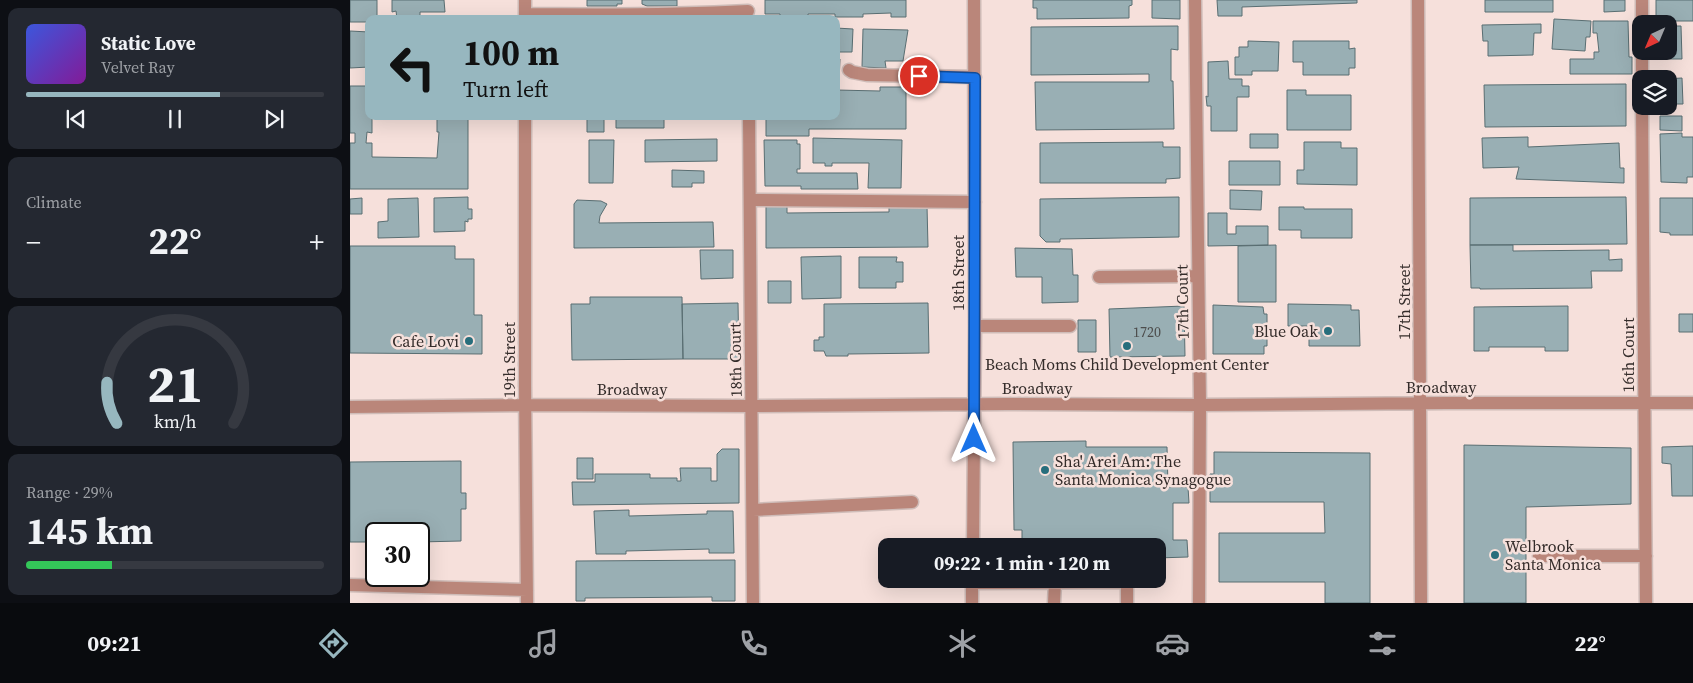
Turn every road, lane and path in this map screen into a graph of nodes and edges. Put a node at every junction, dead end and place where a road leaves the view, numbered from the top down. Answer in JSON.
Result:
{"nodes":[{"id":1,"x":525,"y":0,"type":"edge"},
{"id":2,"x":974,"y":0,"type":"edge"},
{"id":3,"x":1195,"y":0,"type":"edge"},
{"id":4,"x":1418,"y":0,"type":"edge"},
{"id":5,"x":1642,"y":0,"type":"edge"},
{"id":6,"x":748,"y":10,"type":"edge"},
{"id":7,"x":525,"y":15,"type":"edge"},
{"id":8,"x":662,"y":15,"type":"edge"},
{"id":9,"x":1642,"y":15,"type":"edge"},
{"id":10,"x":849,"y":70,"type":"dead end"},
{"id":11,"x":975,"y":78,"type":"junction"},
{"id":12,"x":1642,"y":115,"type":"edge"},
{"id":13,"x":525,"y":120,"type":"edge"},
{"id":14,"x":749,"y":120,"type":"edge"},
{"id":15,"x":750,"y":200,"type":"junction"},
{"id":16,"x":975,"y":202,"type":"junction"},
{"id":17,"x":1198,"y":276,"type":"junction"},
{"id":18,"x":1099,"y":277,"type":"dead end"},
{"id":19,"x":975,"y":326,"type":"junction"},
{"id":20,"x":1070,"y":326,"type":"dead end"},
{"id":21,"x":1420,"y":403,"type":"junction"},
{"id":22,"x":1693,"y":403,"type":"edge"},
{"id":23,"x":974,"y":404,"type":"junction"},
{"id":24,"x":1645,"y":404,"type":"junction"},
{"id":25,"x":525,"y":405,"type":"junction"},
{"id":26,"x":1200,"y":405,"type":"junction"},
{"id":27,"x":752,"y":406,"type":"junction"},
{"id":28,"x":350,"y":407,"type":"edge"},
{"id":29,"x":912,"y":502,"type":"dead end"},
{"id":30,"x":753,"y":510,"type":"junction"},
{"id":31,"x":973,"y":538,"type":"edge"},
{"id":32,"x":1539,"y":556,"type":"dead end"},
{"id":33,"x":1646,"y":556,"type":"junction"},
{"id":34,"x":350,"y":585,"type":"edge"},
{"id":35,"x":972,"y":588,"type":"edge"},
{"id":36,"x":1055,"y":588,"type":"edge"},
{"id":37,"x":1127,"y":588,"type":"edge"},
{"id":38,"x":526,"y":590,"type":"junction"},
{"id":39,"x":527,"y":603,"type":"edge"},
{"id":40,"x":753,"y":603,"type":"edge"},
{"id":41,"x":972,"y":603,"type":"edge"},
{"id":42,"x":1054,"y":603,"type":"edge"},
{"id":43,"x":1126,"y":603,"type":"edge"},
{"id":44,"x":1199,"y":603,"type":"edge"},
{"id":45,"x":1421,"y":603,"type":"edge"},
{"id":46,"x":1646,"y":603,"type":"edge"}],
"edges":[{"from":1,"to":7,"type":"street"},
{"from":2,"to":11,"type":"street","name":"18th Street"},
{"from":3,"to":17,"type":"street","name":"17th Court"},
{"from":4,"to":21,"type":"street","name":"17th Street"},
{"from":5,"to":9,"type":"street"},
{"from":6,"to":8,"type":"street"},
{"from":10,"to":11,"type":"street"},
{"from":11,"to":16,"type":"street","name":"18th Street"},
{"from":12,"to":24,"type":"street","name":"16th Court"},
{"from":13,"to":25,"type":"street","name":"19th Street"},
{"from":14,"to":15,"type":"street","name":"18th Court"},
{"from":15,"to":16,"type":"street"},
{"from":15,"to":27,"type":"street","name":"18th Court"},
{"from":16,"to":19,"type":"street","name":"18th Street"},
{"from":17,"to":18,"type":"street"},
{"from":17,"to":26,"type":"street","name":"17th Court"},
{"from":19,"to":20,"type":"street"},
{"from":19,"to":23,"type":"street","name":"18th Street"},
{"from":21,"to":24,"type":"street","name":"Broadway"},
{"from":21,"to":26,"type":"street","name":"Broadway"},
{"from":21,"to":45,"type":"street","name":"17th Street"},
{"from":22,"to":24,"type":"street","name":"Broadway"},
{"from":23,"to":26,"type":"street","name":"Broadway"},
{"from":23,"to":27,"type":"street","name":"Broadway"},
{"from":23,"to":31,"type":"street","name":"18th Street"},
{"from":24,"to":33,"type":"street","name":"16th Court"},
{"from":25,"to":27,"type":"street","name":"Broadway"},
{"from":25,"to":28,"type":"street","name":"Broadway"},
{"from":25,"to":38,"type":"street","name":"19th Street"},
{"from":26,"to":44,"type":"street","name":"17th Court"},
{"from":27,"to":30,"type":"street","name":"18th Court"},
{"from":29,"to":30,"type":"street"},
{"from":30,"to":40,"type":"street","name":"18th Court"},
{"from":32,"to":33,"type":"street"},
{"from":33,"to":46,"type":"street","name":"16th Court"},
{"from":34,"to":38,"type":"street"},
{"from":35,"to":41,"type":"street"},
{"from":36,"to":42,"type":"street"},
{"from":37,"to":43,"type":"street"},
{"from":38,"to":39,"type":"street","name":"19th Street"}]}
